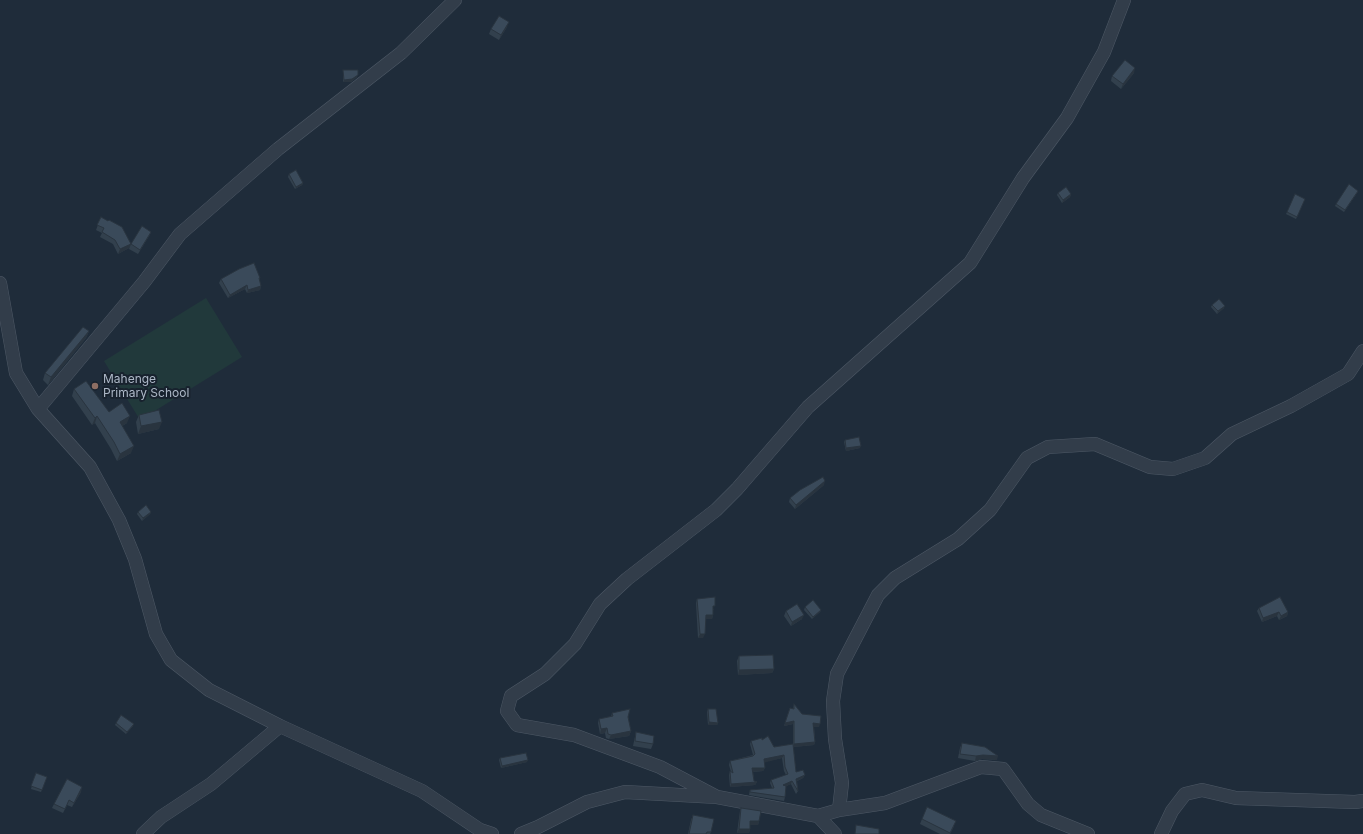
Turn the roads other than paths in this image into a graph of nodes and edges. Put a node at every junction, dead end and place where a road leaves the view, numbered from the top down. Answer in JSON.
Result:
{"nodes":[{"id":1,"x":455,"y":0,"type":"edge"},
{"id":2,"x":1124,"y":0,"type":"edge"},
{"id":3,"x":0,"y":283,"type":"edge"},
{"id":4,"x":1363,"y":351,"type":"edge"},
{"id":5,"x":38,"y":408,"type":"junction"},
{"id":6,"x":280,"y":726,"type":"junction"},
{"id":7,"x":717,"y":797,"type":"junction"},
{"id":8,"x":1363,"y":801,"type":"edge"},
{"id":9,"x":839,"y":810,"type":"junction"},
{"id":10,"x":818,"y":816,"type":"junction"},
{"id":11,"x":142,"y":834,"type":"edge"},
{"id":12,"x":492,"y":834,"type":"edge"},
{"id":13,"x":521,"y":834,"type":"edge"},
{"id":14,"x":836,"y":834,"type":"edge"},
{"id":15,"x":1088,"y":834,"type":"edge"},
{"id":16,"x":1162,"y":834,"type":"edge"}],
"edges":[{"from":1,"to":5,"type":"street"},
{"from":2,"to":7,"type":"street"},
{"from":3,"to":5,"type":"street"},
{"from":4,"to":9,"type":"street"},
{"from":5,"to":6,"type":"street"},
{"from":6,"to":11,"type":"street"},
{"from":6,"to":12,"type":"street"},
{"from":7,"to":10,"type":"street"},
{"from":7,"to":13,"type":"street"},
{"from":8,"to":16,"type":"street"},
{"from":9,"to":10,"type":"street"},
{"from":9,"to":15,"type":"street"},
{"from":10,"to":14,"type":"street"}]}
